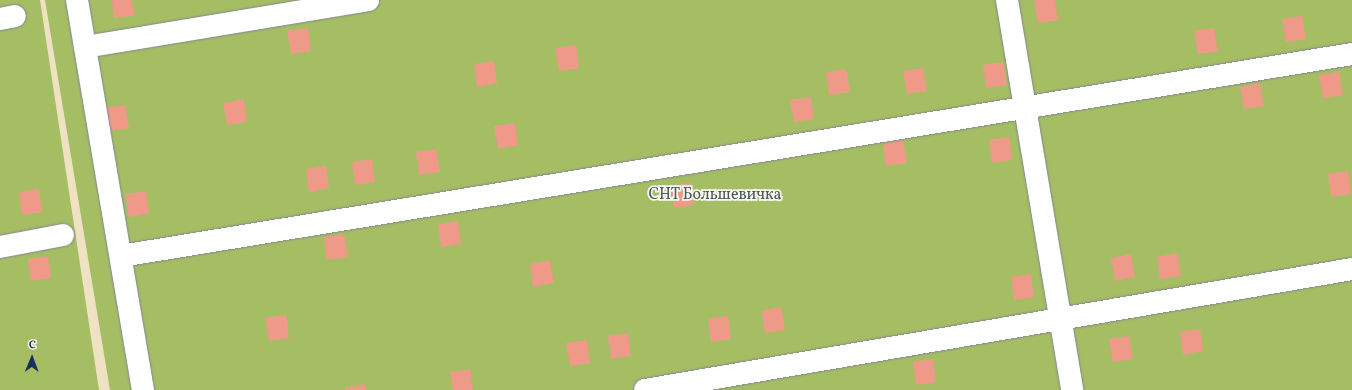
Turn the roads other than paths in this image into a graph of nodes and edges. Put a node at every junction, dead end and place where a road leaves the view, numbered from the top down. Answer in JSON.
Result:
{"nodes":[{"id":1,"x":77,"y":0,"type":"edge"},
{"id":2,"x":368,"y":0,"type":"edge"},
{"id":3,"x":1007,"y":0,"type":"edge"},
{"id":4,"x":85,"y":48,"type":"junction"},
{"id":5,"x":1352,"y":54,"type":"edge"},
{"id":6,"x":1024,"y":108,"type":"junction"},
{"id":7,"x":63,"y":235,"type":"dead end"},
{"id":8,"x":0,"y":247,"type":"edge"},
{"id":9,"x":121,"y":256,"type":"junction"},
{"id":10,"x":1352,"y":269,"type":"edge"},
{"id":11,"x":1060,"y":318,"type":"junction"},
{"id":12,"x":143,"y":390,"type":"edge"},
{"id":13,"x":645,"y":390,"type":"edge"},
{"id":14,"x":1072,"y":390,"type":"edge"}],
"edges":[{"from":1,"to":4,"type":"street"},
{"from":2,"to":4,"type":"street"},
{"from":3,"to":6,"type":"street"},
{"from":4,"to":9,"type":"street"},
{"from":5,"to":6,"type":"street"},
{"from":6,"to":9,"type":"street"},
{"from":6,"to":11,"type":"street"},
{"from":7,"to":8,"type":"street"},
{"from":9,"to":12,"type":"street"},
{"from":10,"to":11,"type":"street"},
{"from":11,"to":13,"type":"street"},
{"from":11,"to":14,"type":"street"}]}
